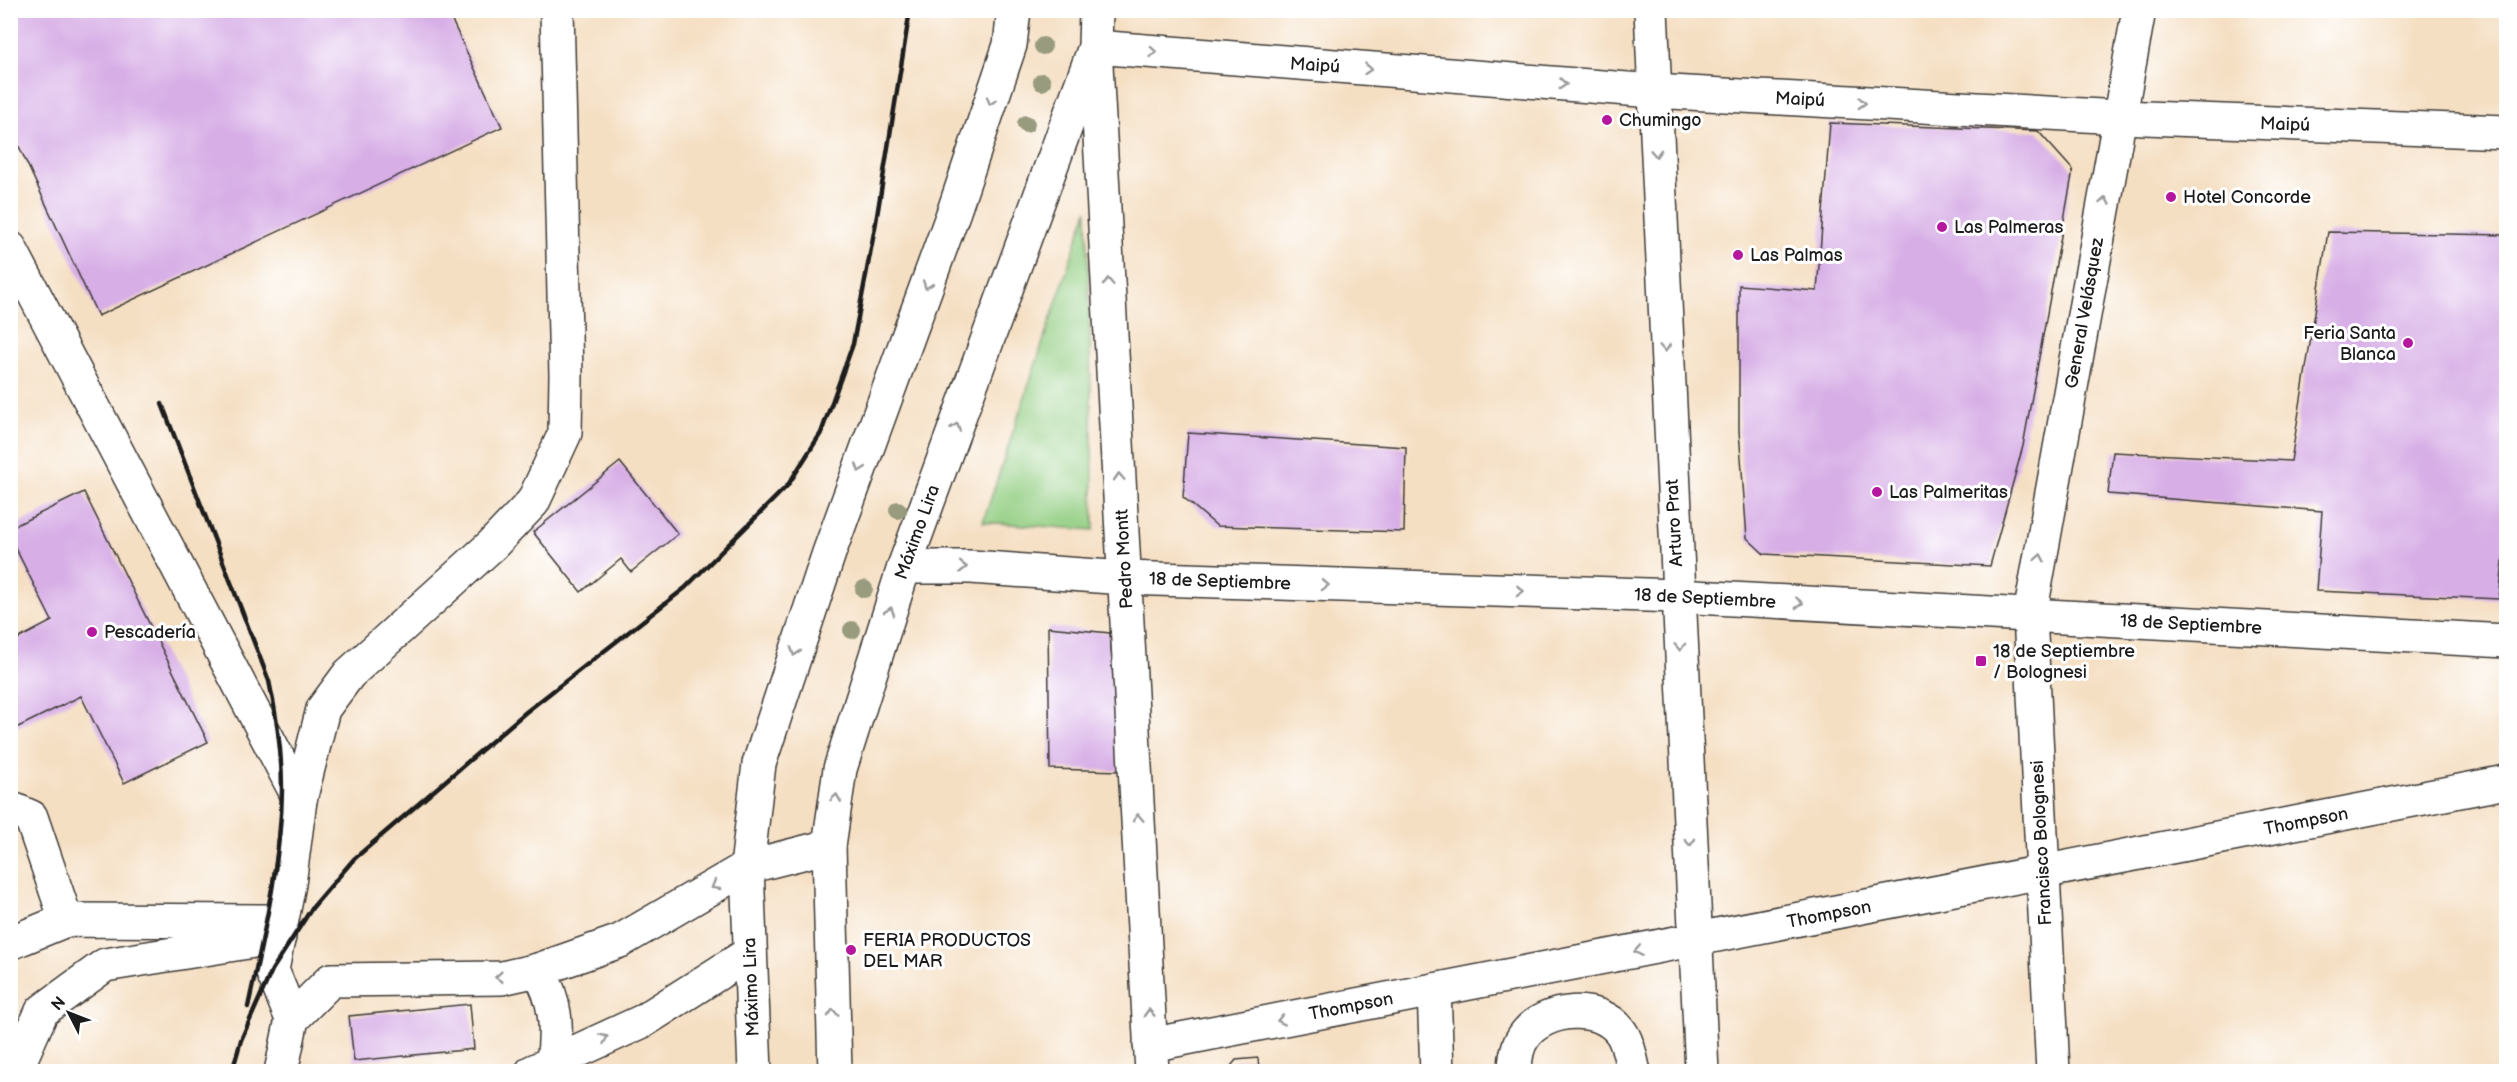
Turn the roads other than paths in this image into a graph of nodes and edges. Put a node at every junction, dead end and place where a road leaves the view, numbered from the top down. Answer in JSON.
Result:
{"nodes":[{"id":1,"x":557,"y":10,"type":"edge"},
{"id":2,"x":1014,"y":10,"type":"edge"},
{"id":3,"x":1096,"y":10,"type":"edge"},
{"id":4,"x":1651,"y":10,"type":"edge"},
{"id":5,"x":2139,"y":10,"type":"edge"},
{"id":6,"x":1095,"y":47,"type":"junction"},
{"id":7,"x":1653,"y":91,"type":"junction"},
{"id":8,"x":2120,"y":117,"type":"junction"},
{"id":9,"x":2506,"y":132,"type":"edge"},
{"id":10,"x":10,"y":248,"type":"edge"},
{"id":11,"x":904,"y":567,"type":"junction"},
{"id":12,"x":1125,"y":578,"type":"junction"},
{"id":13,"x":1677,"y":596,"type":"junction"},
{"id":14,"x":2030,"y":615,"type":"junction"},
{"id":15,"x":2506,"y":641,"type":"edge"},
{"id":16,"x":2506,"y":782,"type":"edge"},
{"id":17,"x":300,"y":800,"type":"junction"},
{"id":18,"x":10,"y":812,"type":"edge"},
{"id":19,"x":829,"y":846,"type":"junction"},
{"id":20,"x":747,"y":867,"type":"junction"},
{"id":21,"x":2042,"y":872,"type":"junction"},
{"id":22,"x":66,"y":920,"type":"junction"},
{"id":23,"x":280,"y":929,"type":"junction"},
{"id":24,"x":1695,"y":939,"type":"junction"},
{"id":25,"x":10,"y":943,"type":"edge"},
{"id":26,"x":750,"y":953,"type":"junction"},
{"id":27,"x":538,"y":970,"type":"junction"},
{"id":28,"x":1434,"y":990,"type":"junction"},
{"id":29,"x":292,"y":1019,"type":"junction"},
{"id":30,"x":1151,"y":1058,"type":"edge"},
{"id":31,"x":543,"y":1066,"type":"edge"},
{"id":32,"x":15,"y":1071,"type":"edge"},
{"id":33,"x":281,"y":1071,"type":"edge"},
{"id":34,"x":755,"y":1071,"type":"edge"},
{"id":35,"x":835,"y":1071,"type":"edge"},
{"id":36,"x":1437,"y":1071,"type":"edge"},
{"id":37,"x":1515,"y":1071,"type":"edge"},
{"id":38,"x":1634,"y":1071,"type":"edge"},
{"id":39,"x":1702,"y":1071,"type":"edge"},
{"id":40,"x":2053,"y":1071,"type":"edge"}],
"edges":[{"from":1,"to":17,"type":"street"},
{"from":2,"to":20,"type":"street","name":"Máximo Lira","one_way":true},
{"from":3,"to":6,"type":"street","name":"Máximo Lira"},
{"from":4,"to":7,"type":"street","name":"Arturo Prat"},
{"from":5,"to":8,"type":"street","name":"General Velásquez"},
{"from":6,"to":7,"type":"street","name":"Maipú","one_way":true},
{"from":11,"to":6,"type":"street","name":"Máximo Lira","one_way":true},
{"from":12,"to":6,"type":"street","name":"Pedro Montt","one_way":true},
{"from":7,"to":8,"type":"street","name":"Maipú","one_way":true},
{"from":7,"to":13,"type":"street","name":"Arturo Prat","one_way":true},
{"from":8,"to":9,"type":"street","name":"Maipú"},
{"from":14,"to":8,"type":"street","name":"General Velásquez","one_way":true},
{"from":10,"to":17,"type":"street"},
{"from":11,"to":12,"type":"street","name":"18 de Septiembre","one_way":true},
{"from":19,"to":11,"type":"street","name":"Máximo Lira","one_way":true},
{"from":12,"to":13,"type":"street","name":"18 de Septiembre","one_way":true},
{"from":30,"to":12,"type":"street","name":"Pedro Montt","one_way":true},
{"from":13,"to":14,"type":"street","name":"18 de Septiembre","one_way":true},
{"from":13,"to":24,"type":"street","name":"Arturo Prat","one_way":true},
{"from":14,"to":15,"type":"street","name":"18 de Septiembre"},
{"from":14,"to":21,"type":"street","name":"Francisco Bolognesi"},
{"from":16,"to":21,"type":"street","name":"Thompson"},
{"from":17,"to":23,"type":"street"},
{"from":18,"to":22,"type":"street"},
{"from":19,"to":20,"type":"street"},
{"from":35,"to":19,"type":"street","name":"Máximo Lira","one_way":true},
{"from":20,"to":26,"type":"street","name":"Máximo Lira"},
{"from":20,"to":27,"type":"street","one_way":true},
{"from":21,"to":24,"type":"street","name":"Thompson"},
{"from":21,"to":40,"type":"street","name":"Francisco Bolognesi"},
{"from":22,"to":23,"type":"street"},
{"from":22,"to":25,"type":"street"},
{"from":23,"to":29,"type":"street"},
{"from":23,"to":32,"type":"street"},
{"from":24,"to":28,"type":"street","name":"Thompson","one_way":true},
{"from":24,"to":39,"type":"street","name":"Arturo Prat"},
{"from":31,"to":26,"type":"street","one_way":true},
{"from":26,"to":34,"type":"street","name":"Máximo Lira"},
{"from":27,"to":29,"type":"street","one_way":true},
{"from":27,"to":31,"type":"street"},
{"from":28,"to":30,"type":"street","name":"Thompson","one_way":true},
{"from":28,"to":36,"type":"street"},
{"from":29,"to":33,"type":"street"},
{"from":37,"to":38,"type":"street"}]}
